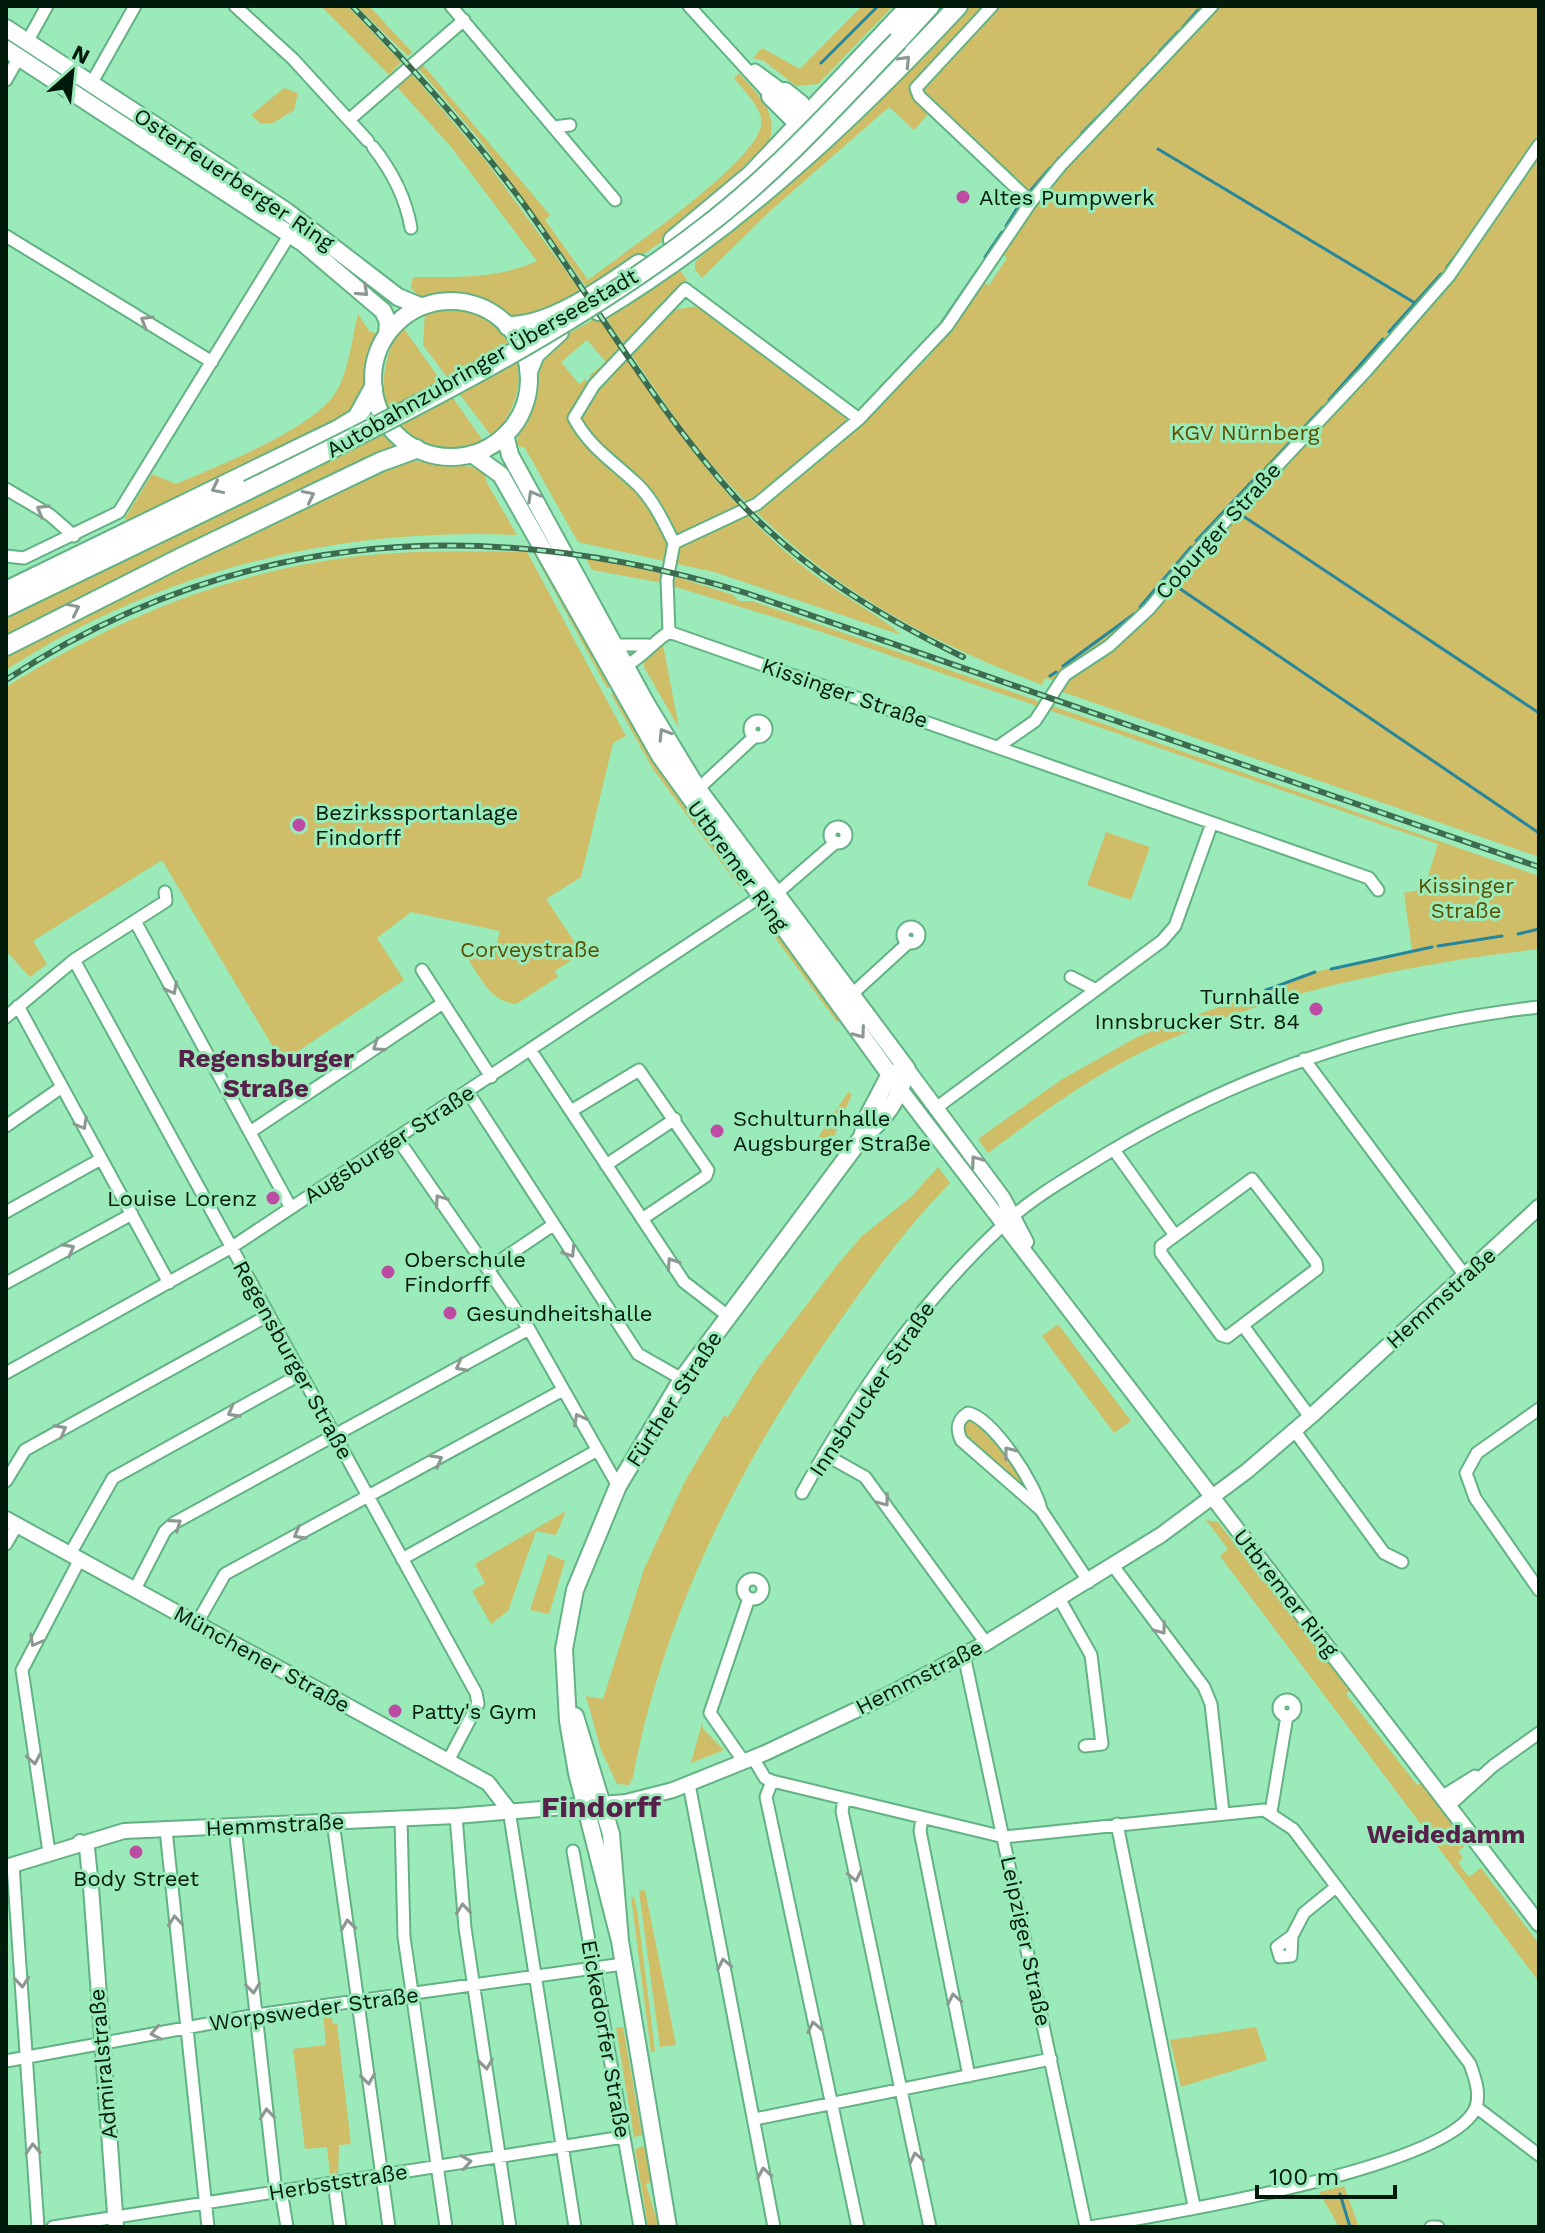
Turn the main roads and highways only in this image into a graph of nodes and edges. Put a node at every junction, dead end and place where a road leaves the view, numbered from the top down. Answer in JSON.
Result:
{"nodes":[{"id":1,"x":910,"y":6,"type":"edge"},
{"id":2,"x":930,"y":6,"type":"edge"},
{"id":3,"x":958,"y":6,"type":"edge"},
{"id":4,"x":6,"y":28,"type":"edge"},
{"id":5,"x":17,"y":50,"type":"edge"},
{"id":6,"x":833,"y":88,"type":"junction"},
{"id":7,"x":778,"y":94,"type":"junction"},
{"id":8,"x":131,"y":120,"type":"junction"},
{"id":9,"x":807,"y":121,"type":"junction"},
{"id":10,"x":837,"y":128,"type":"junction"},
{"id":11,"x":772,"y":152,"type":"junction"},
{"id":12,"x":801,"y":162,"type":"junction"},
{"id":13,"x":420,"y":306,"type":"junction"},
{"id":14,"x":508,"y":326,"type":"junction"},
{"id":15,"x":387,"y":334,"type":"junction"},
{"id":16,"x":529,"y":369,"type":"junction"},
{"id":17,"x":373,"y":389,"type":"junction"},
{"id":18,"x":505,"y":435,"type":"junction"},
{"id":19,"x":416,"y":449,"type":"junction"},
{"id":20,"x":472,"y":454,"type":"junction"},
{"id":21,"x":54,"y":585,"type":"junction"},
{"id":22,"x":6,"y":591,"type":"edge"},
{"id":23,"x":6,"y":607,"type":"edge"},
{"id":24,"x":6,"y":613,"type":"edge"},
{"id":25,"x":6,"y":646,"type":"edge"},
{"id":26,"x":768,"y":895,"type":"junction"},
{"id":27,"x":898,"y":1072,"type":"junction"},
{"id":28,"x":862,"y":1137,"type":"junction"},
{"id":29,"x":595,"y":1806,"type":"joint"},
{"id":30,"x":668,"y":2227,"type":"edge"}],
"edges":[{"from":1,"to":6,"type":"highway"},
{"from":2,"to":21,"type":"highway","name":"Autobahnzubringer Überseestadt","bridge":true},
{"from":10,"to":3,"type":"highway","one_way":true},
{"from":4,"to":5,"type":"main road","name":"Osterfeuerberger Ring"},
{"from":5,"to":8,"type":"main road","name":"Osterfeuerberger Ring"},
{"from":5,"to":8,"type":"main road","name":"Osterfeuerberger Ring"},
{"from":6,"to":7,"type":"highway"},
{"from":6,"to":9,"type":"highway"},
{"from":7,"to":9,"type":"highway"},
{"from":7,"to":11,"type":"highway"},
{"from":8,"to":13,"type":"main road","name":"Osterfeuerberger Ring"},
{"from":8,"to":15,"type":"main road","name":"Osterfeuerberger Ring","one_way":true},
{"from":9,"to":10,"type":"highway"},
{"from":9,"to":11,"type":"highway"},
{"from":9,"to":12,"type":"highway"},
{"from":10,"to":12,"type":"highway"},
{"from":11,"to":14,"type":"highway"},
{"from":12,"to":16,"type":"highway"},
{"from":13,"to":14,"type":"main road"},
{"from":13,"to":15,"type":"main road"},
{"from":14,"to":16,"type":"main road"},
{"from":15,"to":17,"type":"main road"},
{"from":16,"to":18,"type":"main road"},
{"from":17,"to":19,"type":"main road"},
{"from":17,"to":22,"type":"highway","one_way":true},
{"from":18,"to":20,"type":"main road"},
{"from":26,"to":18,"type":"main road","name":"Utbremer Ring","one_way":true},
{"from":19,"to":20,"type":"main road"},
{"from":25,"to":19,"type":"highway","one_way":true},
{"from":20,"to":26,"type":"main road","name":"Utbremer Ring"},
{"from":21,"to":23,"type":"highway","name":"Autobahnzubringer Überseestadt"},
{"from":21,"to":24,"type":"highway","name":"Autobahnzubringer Überseestadt"},
{"from":26,"to":27,"type":"main road","name":"Utbremer Ring","one_way":true},
{"from":26,"to":27,"type":"main road","name":"Utbremer Ring"},
{"from":27,"to":28,"type":"main road","name":"Fürther Straße"},
{"from":27,"to":28,"type":"main road","name":"Fürther Straße"},
{"from":28,"to":29,"type":"main road","name":"Fürther Straße"},
{"from":29,"to":30,"type":"main road","name":"Eickedorfer Straße"}]}
